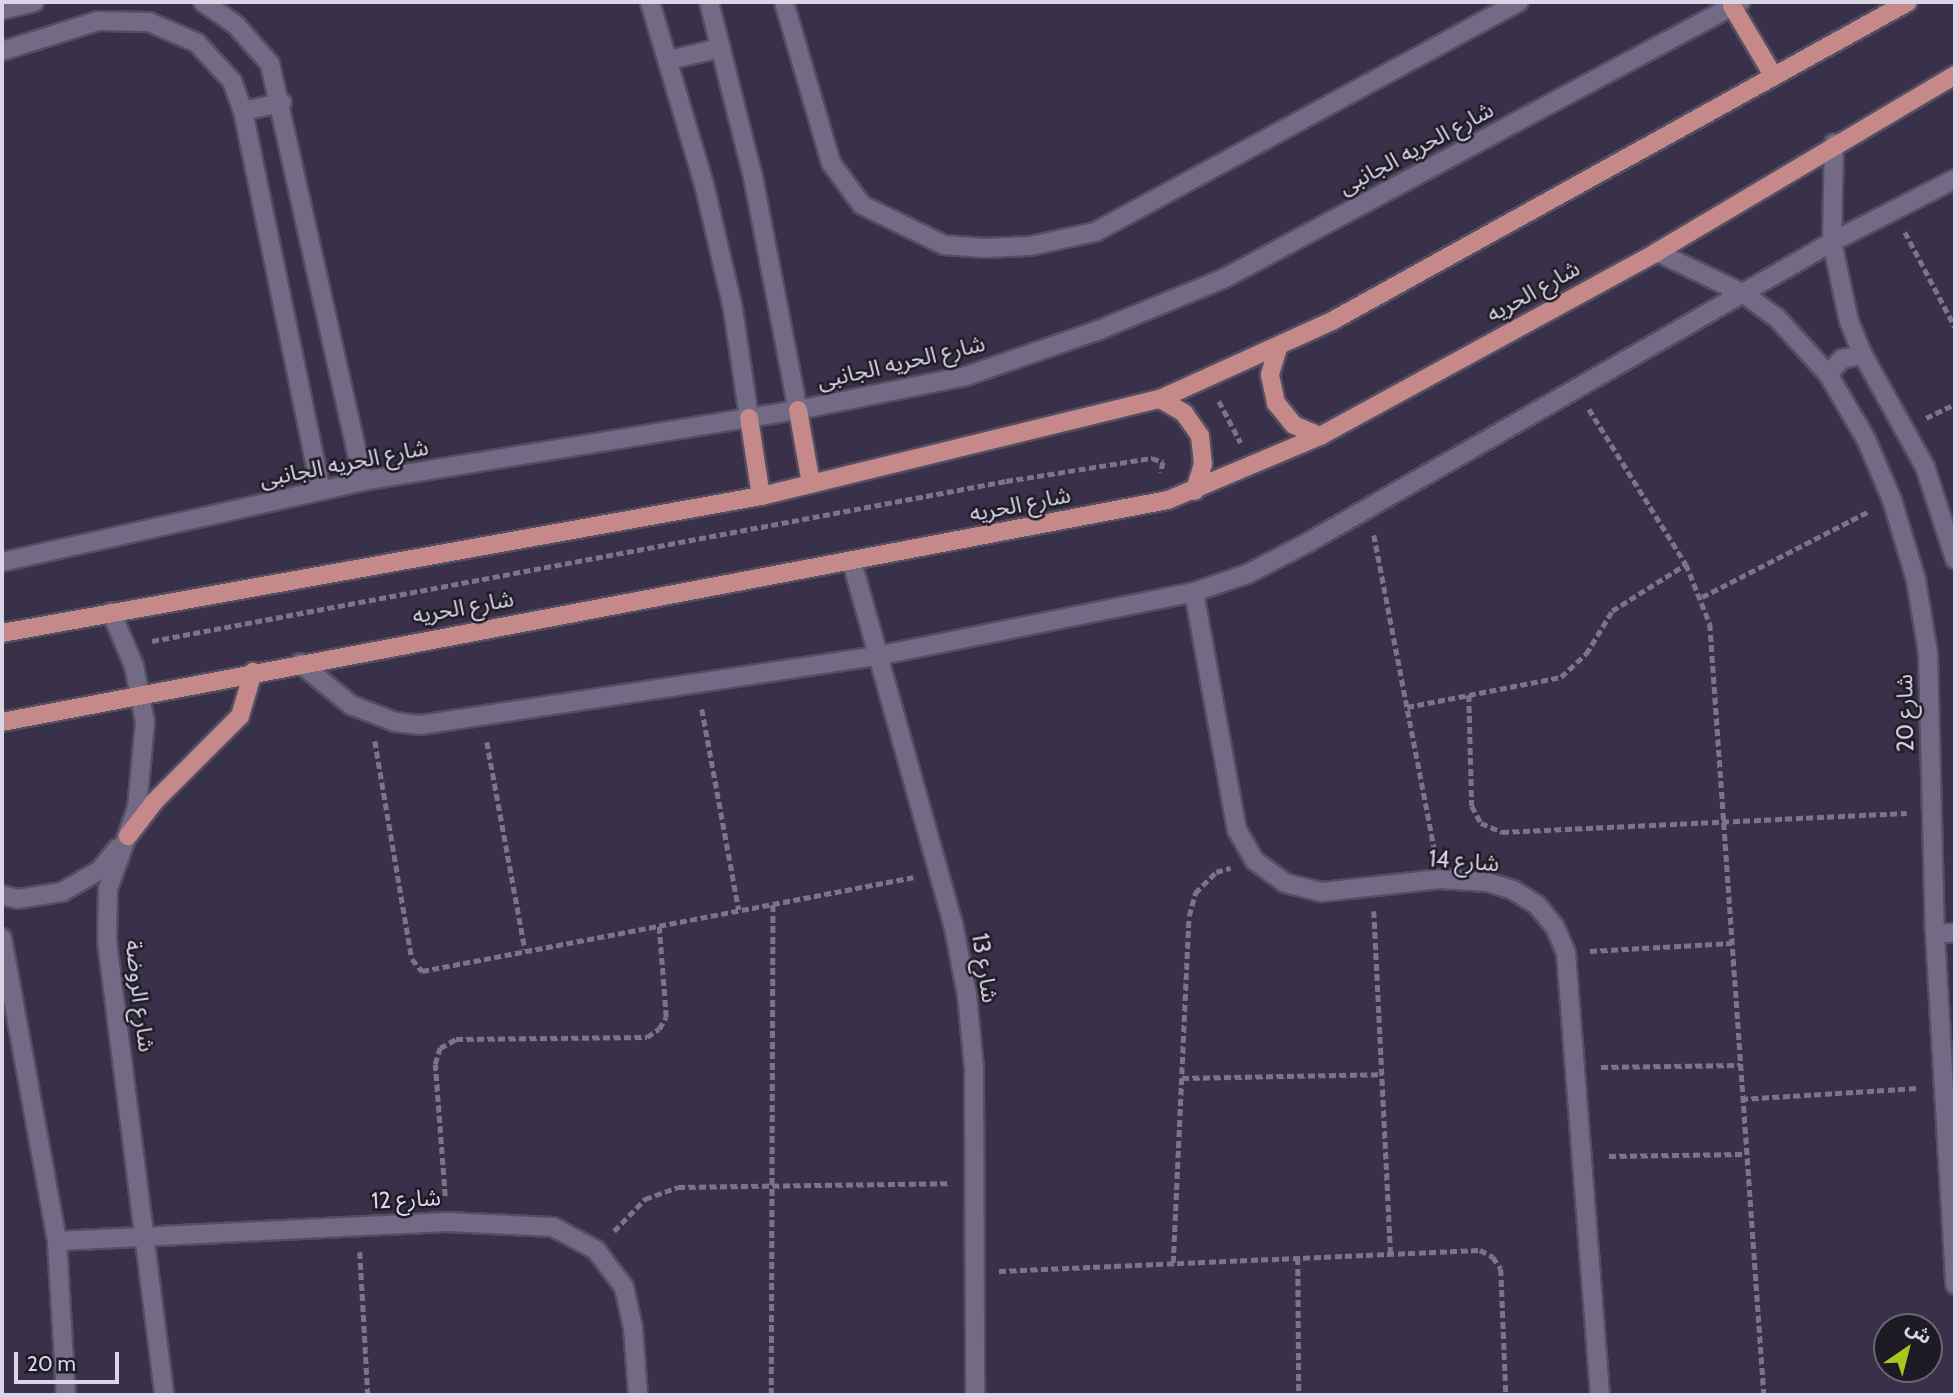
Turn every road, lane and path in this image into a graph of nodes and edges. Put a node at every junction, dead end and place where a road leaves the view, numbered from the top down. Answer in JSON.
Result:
{"nodes":[{"id":1,"x":34,"y":2,"type":"edge"},
{"id":2,"x":203,"y":2,"type":"edge"},
{"id":3,"x":650,"y":2,"type":"edge"},
{"id":4,"x":709,"y":2,"type":"edge"},
{"id":5,"x":1050,"y":2,"type":"edge"},
{"id":6,"x":1059,"y":2,"type":"edge"},
{"id":7,"x":1519,"y":2,"type":"edge"},
{"id":8,"x":1908,"y":2,"type":"edge"},
{"id":9,"x":785,"y":4,"type":"edge"},
{"id":10,"x":1736,"y":4,"type":"edge"},
{"id":11,"x":2,"y":10,"type":"edge"},
{"id":12,"x":721,"y":48,"type":"junction"},
{"id":13,"x":2,"y":51,"type":"edge"},
{"id":14,"x":669,"y":60,"type":"junction"},
{"id":15,"x":1773,"y":75,"type":"junction"},
{"id":16,"x":1955,"y":75,"type":"edge"},
{"id":17,"x":282,"y":103,"type":"junction"},
{"id":18,"x":243,"y":111,"type":"junction"},
{"id":19,"x":1834,"y":143,"type":"junction"},
{"id":20,"x":1955,"y":179,"type":"edge"},
{"id":21,"x":1895,"y":212,"type":"junction"},
{"id":22,"x":1832,"y":242,"type":"junction"},
{"id":23,"x":1657,"y":252,"type":"junction"},
{"id":24,"x":1744,"y":293,"type":"junction"},
{"id":25,"x":1955,"y":327,"type":"edge"},
{"id":26,"x":1278,"y":348,"type":"junction"},
{"id":27,"x":1863,"y":355,"type":"junction"},
{"id":28,"x":1828,"y":374,"type":"junction"},
{"id":29,"x":1207,"y":379,"type":"junction"},
{"id":30,"x":1576,"y":389,"type":"junction"},
{"id":31,"x":1160,"y":399,"type":"junction"},
{"id":32,"x":1955,"y":404,"type":"edge"},
{"id":33,"x":797,"y":411,"type":"junction"},
{"id":34,"x":749,"y":418,"type":"junction"},
{"id":35,"x":1906,"y":427,"type":"junction"},
{"id":36,"x":1320,"y":436,"type":"junction"},
{"id":37,"x":1252,"y":465,"type":"junction"},
{"id":38,"x":1153,"y":478,"type":"dead end"},
{"id":39,"x":363,"y":481,"type":"junction"},
{"id":40,"x":811,"y":485,"type":"junction"},
{"id":41,"x":321,"y":490,"type":"junction"},
{"id":42,"x":1195,"y":491,"type":"junction"},
{"id":43,"x":761,"y":496,"type":"junction"},
{"id":44,"x":1892,"y":500,"type":"junction"},
{"id":45,"x":1369,"y":506,"type":"junction"},
{"id":46,"x":1955,"y":559,"type":"edge"},
{"id":47,"x":2,"y":562,"type":"edge"},
{"id":48,"x":852,"y":562,"type":"junction"},
{"id":49,"x":1686,"y":564,"type":"junction"},
{"id":50,"x":1194,"y":592,"type":"junction"},
{"id":51,"x":1702,"y":597,"type":"junction"},
{"id":52,"x":111,"y":612,"type":"junction"},
{"id":53,"x":2,"y":633,"type":"edge"},
{"id":54,"x":150,"y":642,"type":"dead end"},
{"id":55,"x":877,"y":656,"type":"junction"},
{"id":56,"x":300,"y":663,"type":"junction"},
{"id":57,"x":253,"y":672,"type":"junction"},
{"id":58,"x":697,"y":685,"type":"junction"},
{"id":59,"x":141,"y":693,"type":"junction"},
{"id":60,"x":1469,"y":695,"type":"junction"},
{"id":61,"x":1407,"y":707,"type":"junction"},
{"id":62,"x":370,"y":715,"type":"junction"},
{"id":63,"x":482,"y":717,"type":"junction"},
{"id":64,"x":2,"y":722,"type":"edge"},
{"id":65,"x":1932,"y":811,"type":"junction"},
{"id":66,"x":1726,"y":821,"type":"junction"},
{"id":67,"x":128,"y":836,"type":"junction"},
{"id":68,"x":1255,"y":861,"type":"junction"},
{"id":69,"x":938,"y":872,"type":"junction"},
{"id":70,"x":1440,"y":879,"type":"junction"},
{"id":71,"x":1373,"y":889,"type":"junction"},
{"id":72,"x":2,"y":895,"type":"edge"},
{"id":73,"x":773,"y":904,"type":"junction"},
{"id":74,"x":739,"y":911,"type":"junction"},
{"id":75,"x":659,"y":926,"type":"junction"},
{"id":76,"x":1935,"y":933,"type":"junction"},
{"id":77,"x":1955,"y":933,"type":"edge"},
{"id":78,"x":2,"y":938,"type":"edge"},
{"id":79,"x":1732,"y":943,"type":"junction"},
{"id":80,"x":525,"y":951,"type":"junction"},
{"id":81,"x":1566,"y":953,"type":"junction"},
{"id":82,"x":1740,"y":1065,"type":"junction"},
{"id":83,"x":1576,"y":1067,"type":"junction"},
{"id":84,"x":1382,"y":1074,"type":"junction"},
{"id":85,"x":1182,"y":1079,"type":"junction"},
{"id":86,"x":1943,"y":1086,"type":"junction"},
{"id":87,"x":1741,"y":1100,"type":"junction"},
{"id":88,"x":1744,"y":1154,"type":"junction"},
{"id":89,"x":1582,"y":1157,"type":"junction"},
{"id":90,"x":975,"y":1182,"type":"junction"},
{"id":91,"x":771,"y":1184,"type":"junction"},
{"id":92,"x":447,"y":1222,"type":"junction"},
{"id":93,"x":359,"y":1226,"type":"junction"},
{"id":94,"x":147,"y":1237,"type":"junction"},
{"id":95,"x":57,"y":1241,"type":"junction"},
{"id":96,"x":596,"y":1250,"type":"junction"},
{"id":97,"x":1391,"y":1253,"type":"junction"},
{"id":98,"x":1298,"y":1258,"type":"junction"},
{"id":99,"x":1173,"y":1263,"type":"junction"},
{"id":100,"x":974,"y":1272,"type":"junction"},
{"id":101,"x":1955,"y":1284,"type":"edge"},
{"id":102,"x":66,"y":1395,"type":"edge"},
{"id":103,"x":163,"y":1395,"type":"edge"},
{"id":104,"x":368,"y":1395,"type":"edge"},
{"id":105,"x":638,"y":1395,"type":"edge"},
{"id":106,"x":771,"y":1395,"type":"edge"},
{"id":107,"x":975,"y":1395,"type":"edge"},
{"id":108,"x":1299,"y":1395,"type":"edge"},
{"id":109,"x":1506,"y":1395,"type":"edge"},
{"id":110,"x":1600,"y":1395,"type":"edge"},
{"id":111,"x":1764,"y":1395,"type":"edge"}],
"edges":[{"from":1,"to":11,"type":"street"},
{"from":2,"to":17,"type":"street"},
{"from":3,"to":14,"type":"street"},
{"from":4,"to":12,"type":"street"},
{"from":5,"to":6,"type":"path"},
{"from":7,"to":9,"type":"street"},
{"from":8,"to":15,"type":"main road"},
{"from":10,"to":15,"type":"main road"},
{"from":10,"to":33,"type":"street","name":"شارع الحريه الجانبى"},
{"from":12,"to":14,"type":"street"},
{"from":12,"to":33,"type":"street"},
{"from":13,"to":18,"type":"street"},
{"from":14,"to":34,"type":"street"},
{"from":15,"to":26,"type":"main road"},
{"from":16,"to":19,"type":"main road","name":"شارع الحريه"},
{"from":17,"to":18,"type":"street"},
{"from":17,"to":39,"type":"street"},
{"from":18,"to":41,"type":"street"},
{"from":19,"to":22,"type":"street"},
{"from":19,"to":23,"type":"main road","name":"شارع الحريه"},
{"from":20,"to":21,"type":"street"},
{"from":21,"to":22,"type":"street"},
{"from":21,"to":25,"type":"path"},
{"from":22,"to":24,"type":"street"},
{"from":22,"to":27,"type":"street"},
{"from":23,"to":24,"type":"street","name":"شارع 20"},
{"from":23,"to":36,"type":"main road","name":"شارع الحريه"},
{"from":24,"to":28,"type":"street","name":"شارع 20"},
{"from":24,"to":30,"type":"street"},
{"from":26,"to":29,"type":"main road"},
{"from":26,"to":36,"type":"main road"},
{"from":27,"to":28,"type":"street"},
{"from":27,"to":35,"type":"street"},
{"from":28,"to":44,"type":"street","name":"شارع 20"},
{"from":29,"to":31,"type":"main road"},
{"from":29,"to":37,"type":"path"},
{"from":30,"to":45,"type":"street"},
{"from":30,"to":49,"type":"path"},
{"from":31,"to":40,"type":"main road"},
{"from":31,"to":42,"type":"main road"},
{"from":32,"to":35,"type":"path"},
{"from":33,"to":34,"type":"street","name":"شارع الحريه الجانبى"},
{"from":33,"to":40,"type":"main road"},
{"from":34,"to":39,"type":"street","name":"شارع الحريه الجانبى"},
{"from":34,"to":43,"type":"main road"},
{"from":35,"to":46,"type":"street"},
{"from":36,"to":37,"type":"main road","name":"شارع الحريه"},
{"from":37,"to":42,"type":"main road","name":"شارع الحريه"},
{"from":38,"to":54,"type":"path"},
{"from":39,"to":41,"type":"street","name":"شارع الحريه الجانبى"},
{"from":40,"to":43,"type":"main road"},
{"from":41,"to":47,"type":"street","name":"شارع الحريه الجانبى"},
{"from":42,"to":48,"type":"main road","name":"شارع الحريه"},
{"from":43,"to":52,"type":"main road"},
{"from":44,"to":51,"type":"path"},
{"from":44,"to":65,"type":"street","name":"شارع 20"},
{"from":45,"to":50,"type":"street"},
{"from":45,"to":61,"type":"path"},
{"from":48,"to":55,"type":"street","name":"شارع 13"},
{"from":48,"to":56,"type":"main road","name":"شارع الحريه"},
{"from":49,"to":51,"type":"path"},
{"from":49,"to":60,"type":"path"},
{"from":50,"to":55,"type":"street"},
{"from":50,"to":68,"type":"street","name":"شارع 14"},
{"from":51,"to":66,"type":"path"},
{"from":52,"to":53,"type":"main road"},
{"from":52,"to":59,"type":"street","name":"شارع الروضة"},
{"from":55,"to":58,"type":"street"},
{"from":55,"to":69,"type":"street","name":"شارع 13"},
{"from":56,"to":57,"type":"main road","name":"شارع الحريه"},
{"from":56,"to":62,"type":"street"},
{"from":57,"to":59,"type":"main road","name":"شارع الحريه"},
{"from":57,"to":67,"type":"main road"},
{"from":58,"to":63,"type":"street"},
{"from":58,"to":74,"type":"path"},
{"from":59,"to":64,"type":"main road","name":"شارع الحريه"},
{"from":59,"to":67,"type":"street","name":"شارع الروضة"},
{"from":60,"to":61,"type":"path"},
{"from":60,"to":66,"type":"path"},
{"from":61,"to":70,"type":"path"},
{"from":62,"to":63,"type":"street"},
{"from":62,"to":80,"type":"path"},
{"from":63,"to":80,"type":"path"},
{"from":65,"to":66,"type":"path"},
{"from":65,"to":76,"type":"street","name":"شارع 20"},
{"from":66,"to":79,"type":"path"},
{"from":67,"to":72,"type":"street"},
{"from":67,"to":94,"type":"street","name":"شارع الروضة"},
{"from":68,"to":71,"type":"street","name":"شارع 14"},
{"from":68,"to":85,"type":"path"},
{"from":69,"to":73,"type":"path"},
{"from":69,"to":90,"type":"street","name":"شارع 13"},
{"from":70,"to":71,"type":"street","name":"شارع 14"},
{"from":70,"to":81,"type":"street","name":"شارع 14"},
{"from":71,"to":84,"type":"path"},
{"from":73,"to":74,"type":"path"},
{"from":73,"to":91,"type":"path"},
{"from":74,"to":75,"type":"path"},
{"from":75,"to":80,"type":"path"},
{"from":75,"to":92,"type":"path"},
{"from":76,"to":77,"type":"street"},
{"from":76,"to":86,"type":"street","name":"شارع 20"},
{"from":78,"to":95,"type":"street"},
{"from":79,"to":81,"type":"path"},
{"from":79,"to":82,"type":"path"},
{"from":81,"to":83,"type":"street","name":"شارع 14"},
{"from":82,"to":83,"type":"path"},
{"from":82,"to":87,"type":"path"},
{"from":83,"to":89,"type":"street","name":"شارع 14"},
{"from":84,"to":85,"type":"path"},
{"from":84,"to":97,"type":"path"},
{"from":85,"to":99,"type":"path"},
{"from":86,"to":87,"type":"path"},
{"from":86,"to":101,"type":"street","name":"شارع 20"},
{"from":87,"to":88,"type":"path"},
{"from":88,"to":89,"type":"path"},
{"from":88,"to":111,"type":"path"},
{"from":89,"to":110,"type":"street","name":"شارع 14"},
{"from":90,"to":91,"type":"path"},
{"from":90,"to":100,"type":"street","name":"شارع 13"},
{"from":91,"to":96,"type":"path"},
{"from":91,"to":106,"type":"path"},
{"from":92,"to":93,"type":"street","name":"شارع 12"},
{"from":92,"to":96,"type":"street","name":"شارع 12"},
{"from":93,"to":94,"type":"street","name":"شارع 12"},
{"from":93,"to":104,"type":"path"},
{"from":94,"to":95,"type":"street","name":"شارع 12"},
{"from":94,"to":103,"type":"street","name":"شارع الروضة"},
{"from":95,"to":102,"type":"street"},
{"from":96,"to":105,"type":"street","name":"شارع 12"},
{"from":97,"to":98,"type":"path"},
{"from":97,"to":109,"type":"path"},
{"from":98,"to":99,"type":"path"},
{"from":98,"to":108,"type":"path"},
{"from":99,"to":100,"type":"path"},
{"from":100,"to":107,"type":"street","name":"شارع 13"}]}
